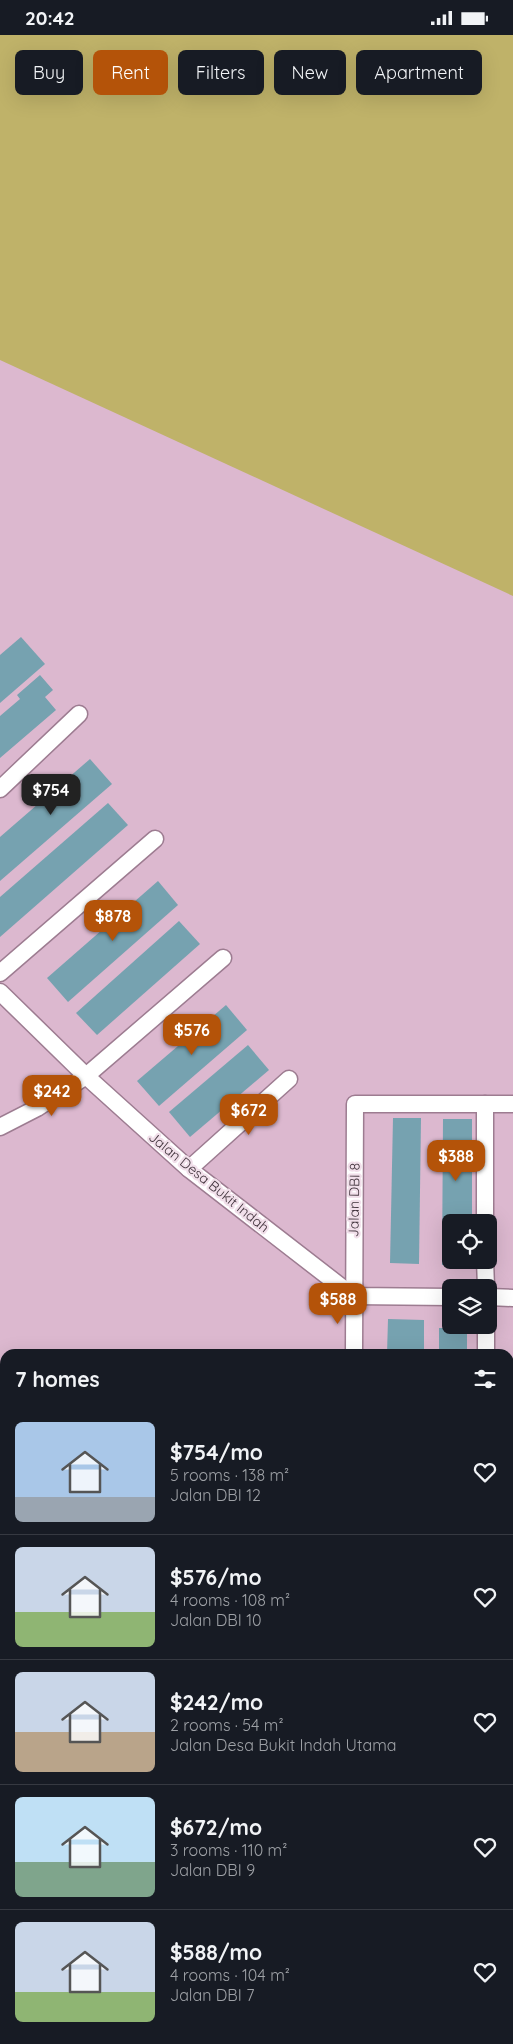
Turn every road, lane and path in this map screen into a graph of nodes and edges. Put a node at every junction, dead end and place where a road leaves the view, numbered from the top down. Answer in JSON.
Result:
{"nodes":[{"id":1,"x":79,"y":714,"type":"dead end"},
{"id":2,"x":0,"y":789,"type":"edge"},
{"id":3,"x":155,"y":839,"type":"dead end"},
{"id":4,"x":224,"y":958,"type":"dead end"},
{"id":5,"x":0,"y":973,"type":"edge"},
{"id":6,"x":0,"y":992,"type":"edge"},
{"id":7,"x":86,"y":1076,"type":"junction"},
{"id":8,"x":289,"y":1079,"type":"dead end"},
{"id":9,"x":485,"y":1104,"type":"junction"},
{"id":10,"x":513,"y":1104,"type":"edge"},
{"id":11,"x":0,"y":1127,"type":"edge"},
{"id":12,"x":189,"y":1169,"type":"junction"},
{"id":13,"x":485,"y":1214,"type":"edge"},
{"id":14,"x":354,"y":1296,"type":"junction"},
{"id":15,"x":442,"y":1297,"type":"edge"},
{"id":16,"x":497,"y":1297,"type":"edge"},
{"id":17,"x":513,"y":1298,"type":"edge"},
{"id":18,"x":486,"y":1334,"type":"edge"},
{"id":19,"x":354,"y":1349,"type":"edge"},
{"id":20,"x":486,"y":1349,"type":"edge"}],
"edges":[{"from":1,"to":2,"type":"street"},
{"from":3,"to":5,"type":"street"},
{"from":4,"to":7,"type":"street"},
{"from":6,"to":7,"type":"street","name":"Jalan Desa Bukit Indah"},
{"from":7,"to":11,"type":"street"},
{"from":7,"to":12,"type":"street","name":"Jalan Desa Bukit Indah"},
{"from":8,"to":12,"type":"street"},
{"from":9,"to":10,"type":"street"},
{"from":9,"to":13,"type":"street"},
{"from":9,"to":14,"type":"street","name":"Jalan DBI 8"},
{"from":12,"to":14,"type":"street","name":"Jalan Desa Bukit Indah"},
{"from":14,"to":15,"type":"street"},
{"from":14,"to":19,"type":"street","name":"Jalan DBI 8"},
{"from":16,"to":17,"type":"street"},
{"from":18,"to":20,"type":"street"}]}
